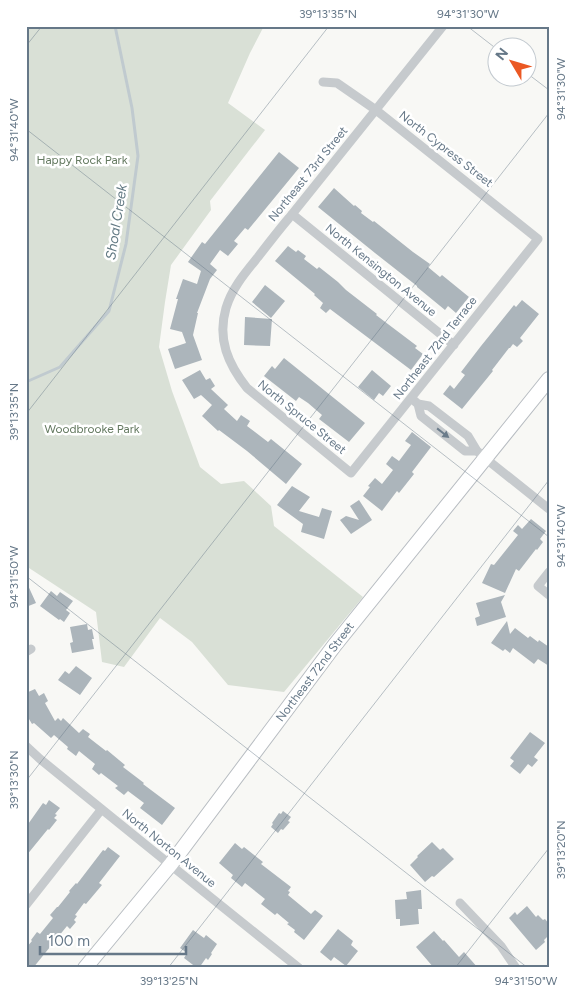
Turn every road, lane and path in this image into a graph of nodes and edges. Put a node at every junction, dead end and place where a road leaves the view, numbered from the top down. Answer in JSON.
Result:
{"nodes":[{"id":1,"x":443,"y":26,"type":"edge"},
{"id":2,"x":323,"y":82,"type":"dead end"},
{"id":3,"x":376,"y":110,"type":"junction"},
{"id":4,"x":292,"y":214,"type":"junction"},
{"id":5,"x":538,"y":238,"type":"joint"},
{"id":6,"x":454,"y":345,"type":"junction"},
{"id":7,"x":226,"y":351,"type":"joint"},
{"id":8,"x":549,"y":379,"type":"edge"},
{"id":9,"x":414,"y":401,"type":"junction"},
{"id":10,"x":481,"y":454,"type":"junction"},
{"id":11,"x":352,"y":472,"type":"joint"},
{"id":12,"x":549,"y":509,"type":"edge"},
{"id":13,"x":549,"y":572,"type":"edge"},
{"id":14,"x":549,"y":595,"type":"edge"},
{"id":15,"x":26,"y":746,"type":"edge"},
{"id":16,"x":102,"y":810,"type":"junction"},
{"id":17,"x":171,"y":864,"type":"junction"},
{"id":18,"x":460,"y":903,"type":"dead end"},
{"id":19,"x":26,"y":905,"type":"edge"},
{"id":20,"x":85,"y":968,"type":"edge"},
{"id":21,"x":299,"y":968,"type":"edge"},
{"id":22,"x":516,"y":968,"type":"edge"}],
"edges":[{"from":1,"to":3,"type":"street","name":"Northeast 73rd Street"},
{"from":2,"to":3,"type":"street","name":"North Cypress Street"},
{"from":3,"to":4,"type":"street","name":"Northeast 73rd Street"},
{"from":3,"to":5,"type":"street","name":"North Cypress Street"},
{"from":4,"to":6,"type":"street","name":"North Kensington Avenue"},
{"from":4,"to":7,"type":"street","name":"Northeast 73rd Street"},
{"from":5,"to":6,"type":"street","name":"Northeast 72nd Terrace"},
{"from":6,"to":9,"type":"street","name":"Northeast 72nd Terrace"},
{"from":7,"to":11,"type":"street","name":"North Spruce Street"},
{"from":8,"to":10,"type":"main road","name":"Northeast 72nd Street"},
{"from":9,"to":10,"type":"street"},
{"from":9,"to":10,"type":"street","one_way":true},
{"from":9,"to":11,"type":"street","name":"Northeast 72nd Terrace"},
{"from":10,"to":12,"type":"street"},
{"from":10,"to":17,"type":"main road","name":"Northeast 72nd Street"},
{"from":13,"to":14,"type":"street"},
{"from":15,"to":16,"type":"street","name":"North Norton Avenue"},
{"from":16,"to":17,"type":"street","name":"North Norton Avenue"},
{"from":16,"to":19,"type":"street"},
{"from":17,"to":20,"type":"main road","name":"Northeast 72nd Street"},
{"from":17,"to":21,"type":"street","name":"North Norton Avenue"},
{"from":18,"to":22,"type":"street"}]}
